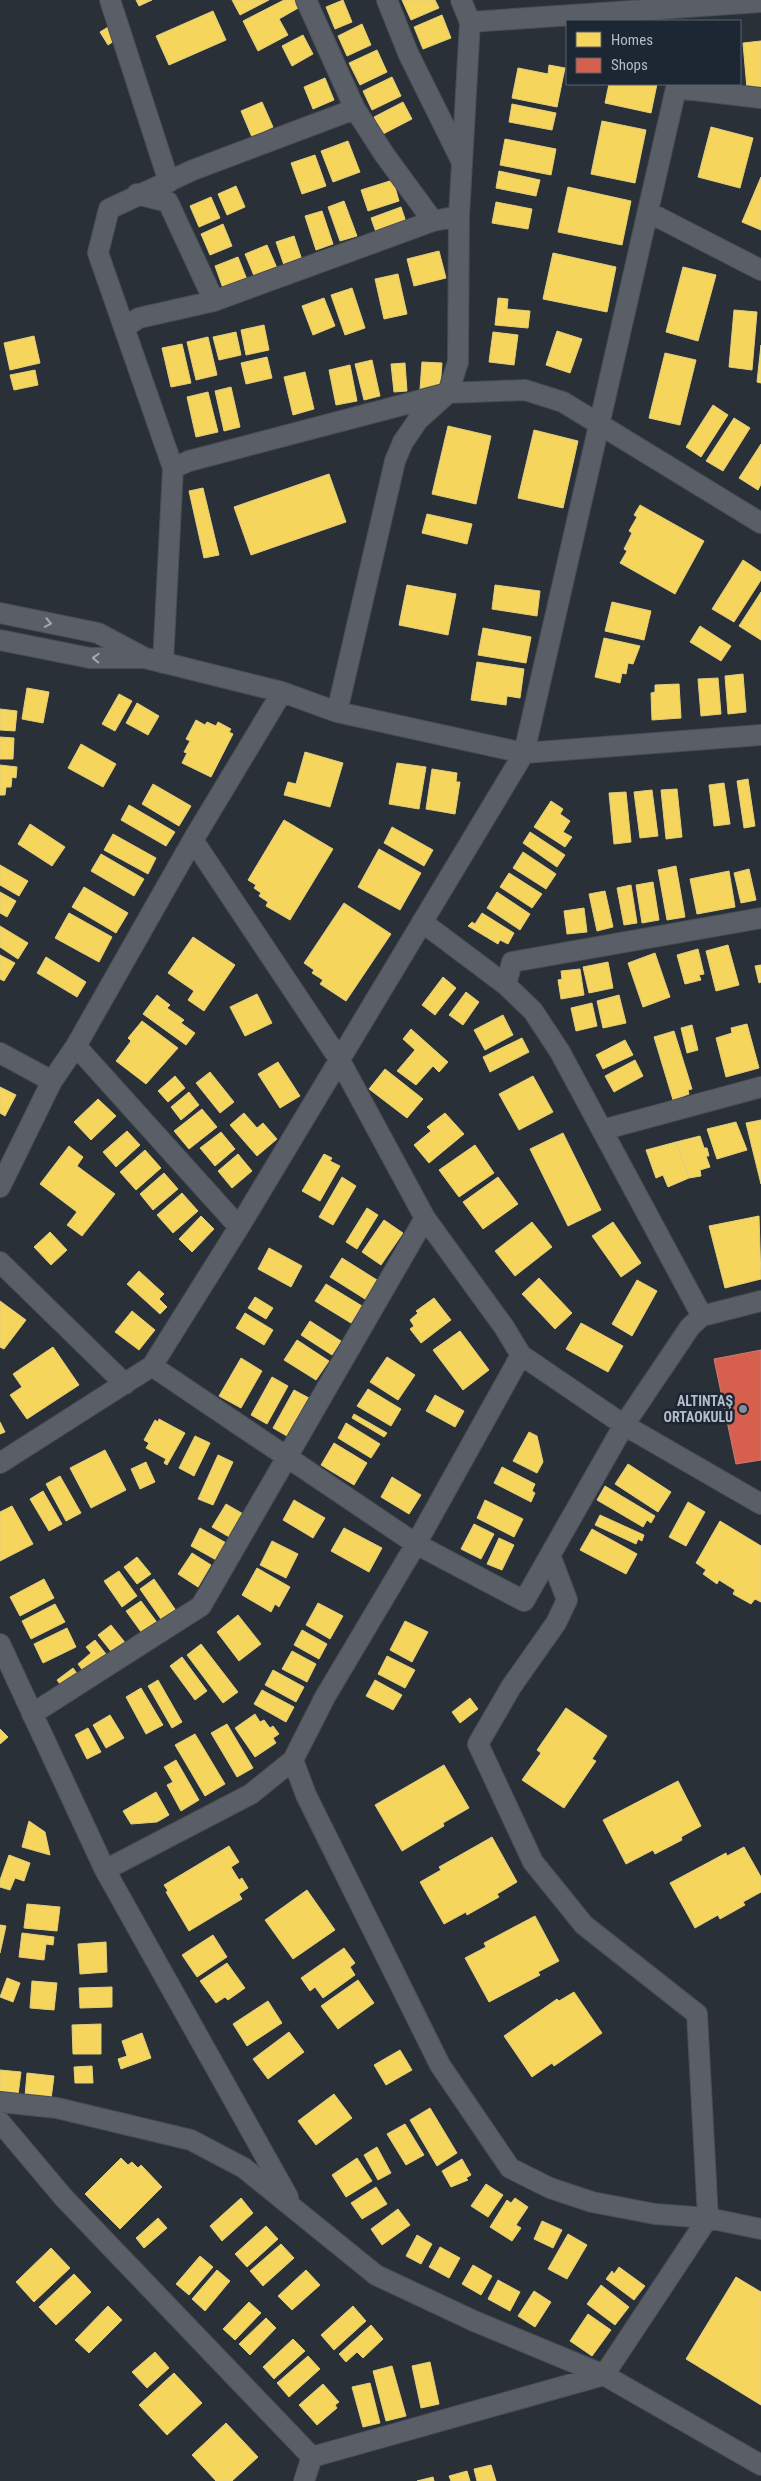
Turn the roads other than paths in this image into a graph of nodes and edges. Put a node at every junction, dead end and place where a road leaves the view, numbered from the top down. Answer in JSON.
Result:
{"nodes":[{"id":1,"x":110,"y":0,"type":"edge"},
{"id":2,"x":306,"y":0,"type":"edge"},
{"id":3,"x":387,"y":0,"type":"edge"},
{"id":4,"x":461,"y":0,"type":"edge"},
{"id":5,"x":761,"y":2,"type":"edge"},
{"id":6,"x":692,"y":9,"type":"edge"},
{"id":7,"x":470,"y":22,"type":"junction"},
{"id":8,"x":677,"y":86,"type":"edge"},
{"id":9,"x":761,"y":98,"type":"edge"},
{"id":10,"x":355,"y":109,"type":"junction"},
{"id":11,"x":462,"y":162,"type":"junction"},
{"id":12,"x":169,"y":182,"type":"junction"},
{"id":13,"x":138,"y":194,"type":"junction"},
{"id":14,"x":648,"y":212,"type":"junction"},
{"id":15,"x":459,"y":216,"type":"junction"},
{"id":16,"x":433,"y":222,"type":"junction"},
{"id":17,"x":761,"y":270,"type":"edge"},
{"id":18,"x":214,"y":301,"type":"junction"},
{"id":19,"x":125,"y":327,"type":"junction"},
{"id":20,"x":448,"y":393,"type":"junction"},
{"id":21,"x":599,"y":424,"type":"junction"},
{"id":22,"x":173,"y":468,"type":"junction"},
{"id":23,"x":761,"y":523,"type":"edge"},
{"id":24,"x":0,"y":613,"type":"edge"},
{"id":25,"x":0,"y":640,"type":"edge"},
{"id":26,"x":154,"y":660,"type":"junction"},
{"id":27,"x":282,"y":692,"type":"junction"},
{"id":28,"x":338,"y":712,"type":"junction"},
{"id":29,"x":761,"y":735,"type":"edge"},
{"id":30,"x":524,"y":752,"type":"junction"},
{"id":31,"x":193,"y":840,"type":"junction"},
{"id":32,"x":761,"y":918,"type":"edge"},
{"id":33,"x":422,"y":922,"type":"junction"},
{"id":34,"x":506,"y":985,"type":"junction"},
{"id":35,"x":76,"y":1046,"type":"junction"},
{"id":36,"x":0,"y":1053,"type":"edge"},
{"id":37,"x":339,"y":1059,"type":"junction"},
{"id":38,"x":52,"y":1081,"type":"junction"},
{"id":39,"x":761,"y":1087,"type":"edge"},
{"id":40,"x":602,"y":1130,"type":"junction"},
{"id":41,"x":0,"y":1187,"type":"edge"},
{"id":42,"x":425,"y":1218,"type":"junction"},
{"id":43,"x":239,"y":1227,"type":"junction"},
{"id":44,"x":0,"y":1262,"type":"edge"},
{"id":45,"x":761,"y":1301,"type":"edge"},
{"id":46,"x":702,"y":1316,"type":"junction"},
{"id":47,"x":520,"y":1355,"type":"junction"},
{"id":48,"x":152,"y":1366,"type":"junction"},
{"id":49,"x":125,"y":1384,"type":"junction"},
{"id":50,"x":624,"y":1425,"type":"junction"},
{"id":51,"x":287,"y":1458,"type":"junction"},
{"id":52,"x":0,"y":1462,"type":"edge"},
{"id":53,"x":761,"y":1504,"type":"edge"},
{"id":54,"x":416,"y":1544,"type":"junction"},
{"id":55,"x":550,"y":1555,"type":"junction"},
{"id":56,"x":0,"y":1644,"type":"edge"},
{"id":57,"x":32,"y":1714,"type":"junction"},
{"id":58,"x":294,"y":1760,"type":"junction"},
{"id":59,"x":105,"y":1870,"type":"junction"},
{"id":60,"x":0,"y":2102,"type":"edge"},
{"id":61,"x":0,"y":2122,"type":"edge"},
{"id":62,"x":292,"y":2205,"type":"junction"},
{"id":63,"x":708,"y":2218,"type":"junction"},
{"id":64,"x":761,"y":2229,"type":"edge"},
{"id":65,"x":604,"y":2376,"type":"junction"},
{"id":66,"x":312,"y":2457,"type":"junction"},
{"id":67,"x":761,"y":2465,"type":"edge"},
{"id":68,"x":304,"y":2481,"type":"edge"}],
"edges":[{"from":1,"to":12,"type":"street"},
{"from":2,"to":10,"type":"street"},
{"from":3,"to":11,"type":"street"},
{"from":4,"to":7,"type":"street"},
{"from":5,"to":6,"type":"street"},
{"from":6,"to":7,"type":"street"},
{"from":7,"to":11,"type":"street"},
{"from":8,"to":9,"type":"street"},
{"from":8,"to":14,"type":"street"},
{"from":10,"to":12,"type":"street"},
{"from":10,"to":16,"type":"street"},
{"from":11,"to":15,"type":"street"},
{"from":12,"to":13,"type":"street"},
{"from":13,"to":18,"type":"street"},
{"from":13,"to":19,"type":"street"},
{"from":14,"to":17,"type":"street"},
{"from":14,"to":21,"type":"street"},
{"from":15,"to":16,"type":"street"},
{"from":15,"to":20,"type":"street"},
{"from":16,"to":18,"type":"street"},
{"from":18,"to":19,"type":"street"},
{"from":19,"to":22,"type":"street"},
{"from":20,"to":21,"type":"street"},
{"from":20,"to":22,"type":"street"},
{"from":20,"to":28,"type":"street"},
{"from":21,"to":23,"type":"street"},
{"from":21,"to":30,"type":"street"},
{"from":22,"to":26,"type":"street"},
{"from":24,"to":26,"type":"street","one_way":true},
{"from":26,"to":25,"type":"street","one_way":true},
{"from":26,"to":27,"type":"street"},
{"from":27,"to":28,"type":"street"},
{"from":27,"to":31,"type":"street"},
{"from":28,"to":30,"type":"street"},
{"from":29,"to":30,"type":"street"},
{"from":30,"to":33,"type":"street"},
{"from":31,"to":35,"type":"street"},
{"from":31,"to":37,"type":"street"},
{"from":32,"to":34,"type":"street"},
{"from":33,"to":34,"type":"street"},
{"from":33,"to":37,"type":"street"},
{"from":34,"to":40,"type":"street"},
{"from":35,"to":38,"type":"street"},
{"from":35,"to":43,"type":"street"},
{"from":36,"to":38,"type":"street"},
{"from":37,"to":42,"type":"street"},
{"from":37,"to":43,"type":"street"},
{"from":38,"to":41,"type":"street"},
{"from":39,"to":40,"type":"street"},
{"from":40,"to":46,"type":"street"},
{"from":42,"to":47,"type":"street"},
{"from":42,"to":51,"type":"street"},
{"from":43,"to":48,"type":"street"},
{"from":44,"to":49,"type":"street"},
{"from":45,"to":46,"type":"street"},
{"from":46,"to":50,"type":"street"},
{"from":47,"to":50,"type":"street"},
{"from":47,"to":54,"type":"street"},
{"from":48,"to":49,"type":"street"},
{"from":48,"to":51,"type":"street"},
{"from":49,"to":52,"type":"street"},
{"from":50,"to":53,"type":"street"},
{"from":50,"to":55,"type":"street"},
{"from":51,"to":54,"type":"street"},
{"from":51,"to":57,"type":"street"},
{"from":54,"to":55,"type":"street"},
{"from":54,"to":58,"type":"street"},
{"from":55,"to":63,"type":"street"},
{"from":56,"to":57,"type":"street"},
{"from":57,"to":59,"type":"street"},
{"from":58,"to":59,"type":"street"},
{"from":58,"to":63,"type":"street"},
{"from":59,"to":62,"type":"street"},
{"from":60,"to":62,"type":"street"},
{"from":61,"to":66,"type":"street"},
{"from":62,"to":65,"type":"street"},
{"from":63,"to":64,"type":"street"},
{"from":63,"to":65,"type":"street"},
{"from":65,"to":66,"type":"street"},
{"from":65,"to":67,"type":"street"},
{"from":66,"to":68,"type":"street"}]}
